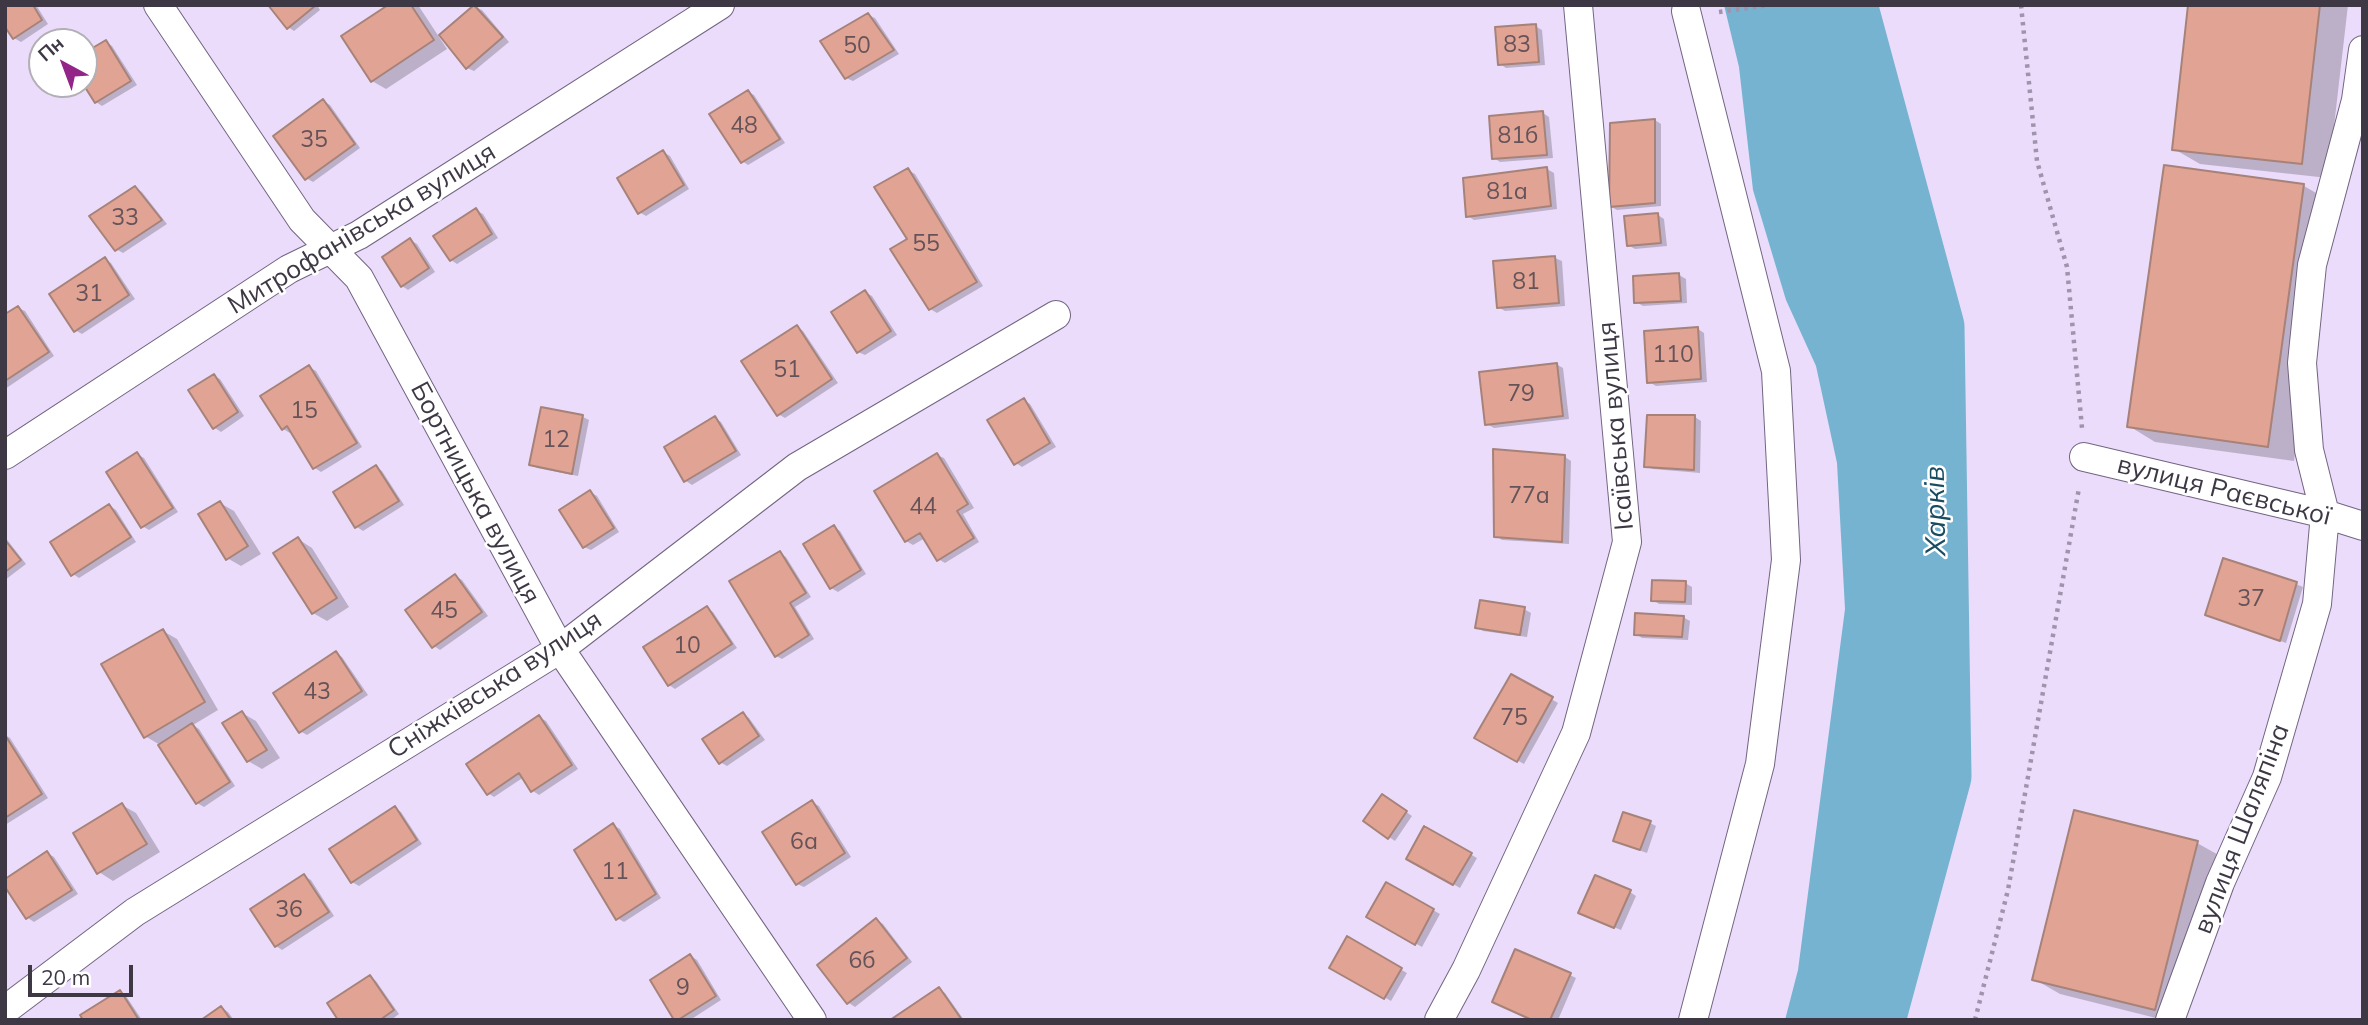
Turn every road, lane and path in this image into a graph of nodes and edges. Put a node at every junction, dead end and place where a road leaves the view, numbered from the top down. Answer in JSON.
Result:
{"nodes":[{"id":1,"x":158,"y":5,"type":"edge"},
{"id":2,"x":720,"y":5,"type":"edge"},
{"id":3,"x":1578,"y":5,"type":"edge"},
{"id":4,"x":1770,"y":5,"type":"edge"},
{"id":5,"x":2021,"y":5,"type":"edge"},
{"id":6,"x":1686,"y":11,"type":"dead end"},
{"id":7,"x":1717,"y":13,"type":"dead end"},
{"id":8,"x":2363,"y":50,"type":"edge"},
{"id":9,"x":2359,"y":101,"type":"edge"},
{"id":10,"x":331,"y":249,"type":"junction"},
{"id":11,"x":1056,"y":316,"type":"dead end"},
{"id":12,"x":5,"y":455,"type":"edge"},
{"id":13,"x":2084,"y":457,"type":"junction"},
{"id":14,"x":2325,"y":514,"type":"junction"},
{"id":15,"x":2363,"y":526,"type":"edge"},
{"id":16,"x":560,"y":649,"type":"junction"},
{"id":17,"x":5,"y":1010,"type":"edge"},
{"id":18,"x":812,"y":1020,"type":"edge"},
{"id":19,"x":1439,"y":1020,"type":"edge"},
{"id":20,"x":1693,"y":1020,"type":"edge"},
{"id":21,"x":1975,"y":1020,"type":"edge"},
{"id":22,"x":2170,"y":1020,"type":"edge"}],
"edges":[{"from":1,"to":10,"type":"street","name":"Бортницька вулиця"},
{"from":2,"to":10,"type":"street","name":"Митрофанівська вулиця"},
{"from":3,"to":19,"type":"street","name":"Ісаївська вулиця"},
{"from":4,"to":7,"type":"path"},
{"from":5,"to":13,"type":"path"},
{"from":6,"to":20,"type":"street"},
{"from":8,"to":9,"type":"street","name":"вулиця Шаляпіна"},
{"from":9,"to":14,"type":"street","name":"вулиця Шаляпіна"},
{"from":10,"to":12,"type":"street","name":"Митрофанівська вулиця"},
{"from":10,"to":16,"type":"street","name":"Бортницька вулиця"},
{"from":11,"to":16,"type":"street","name":"Сніжківська вулиця"},
{"from":13,"to":14,"type":"street","name":"вулиця Раєвської"},
{"from":13,"to":21,"type":"path"},
{"from":14,"to":15,"type":"street","name":"вулиця Раєвської"},
{"from":14,"to":22,"type":"street","name":"вулиця Шаляпіна"},
{"from":16,"to":17,"type":"street","name":"Сніжківська вулиця"},
{"from":16,"to":18,"type":"street","name":"Бортницька вулиця"}]}
